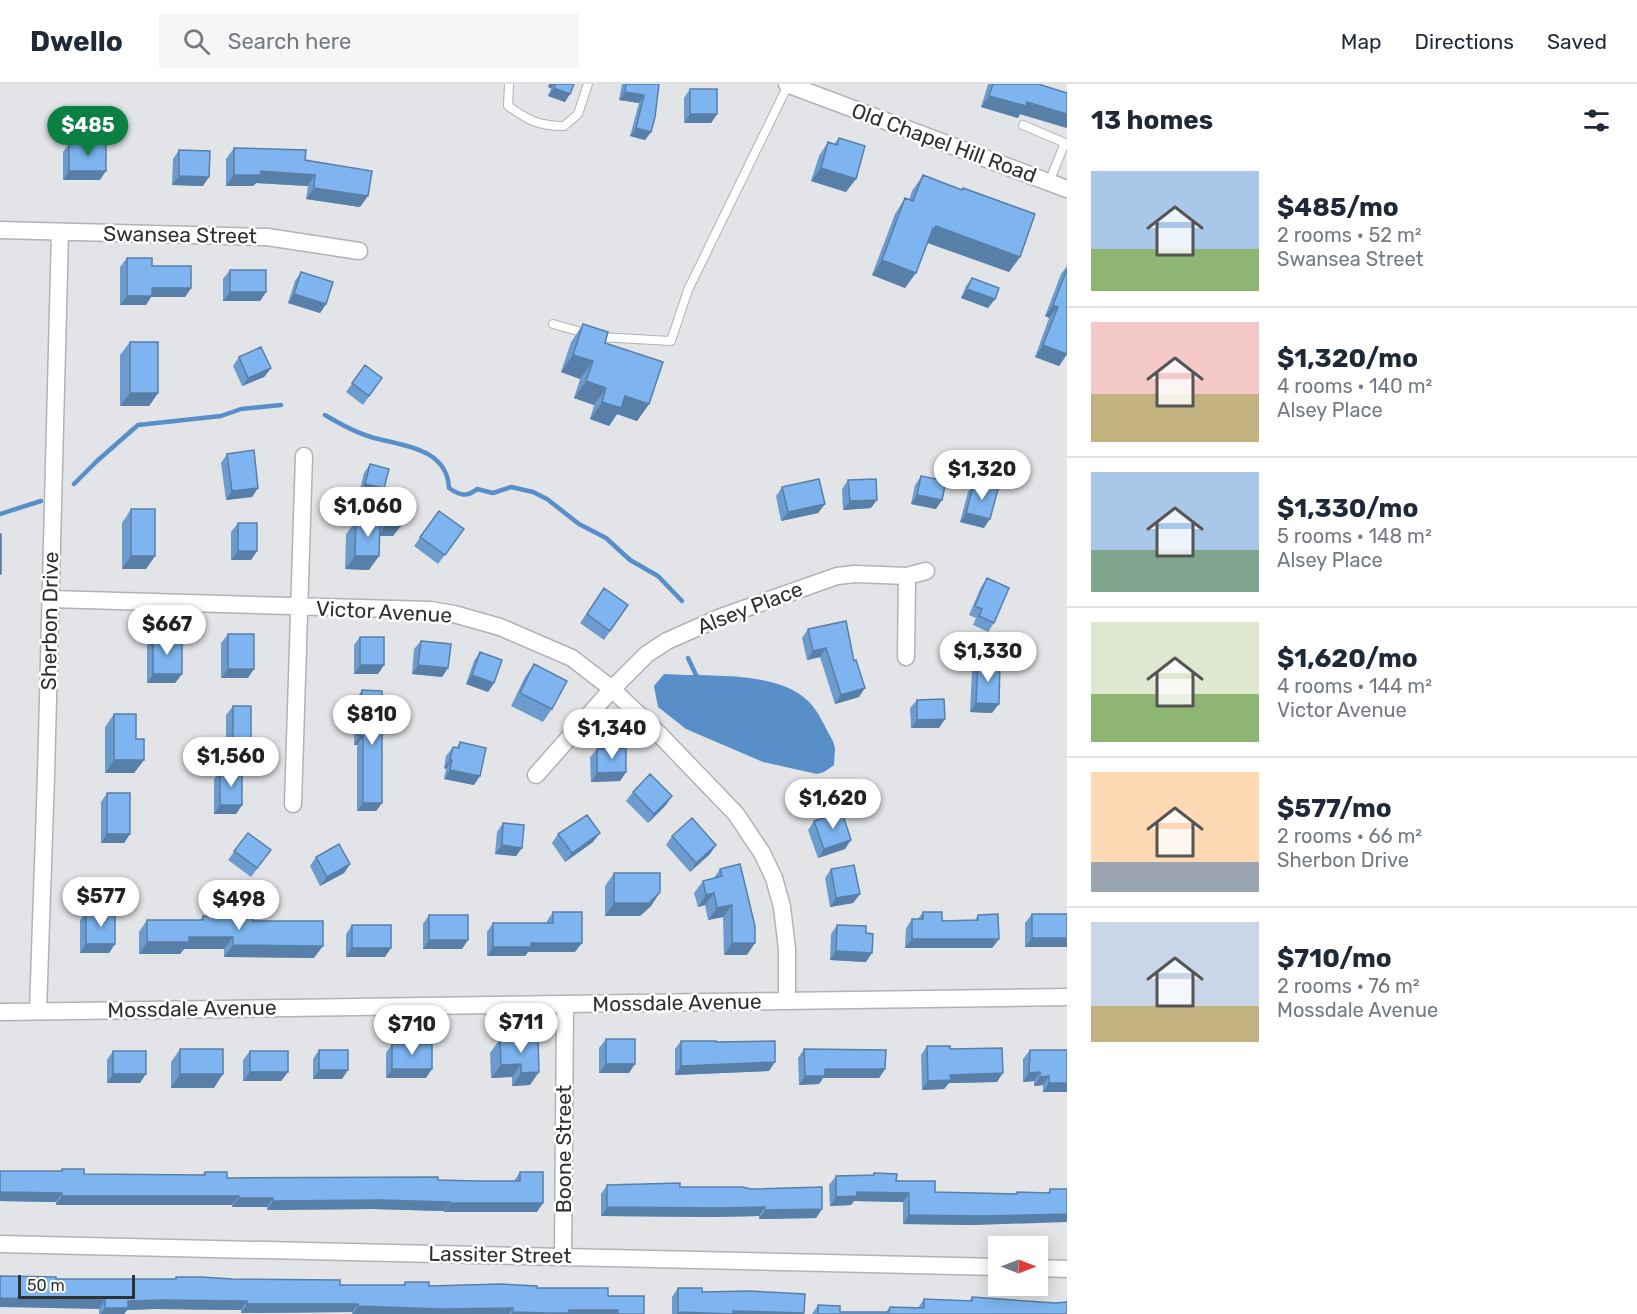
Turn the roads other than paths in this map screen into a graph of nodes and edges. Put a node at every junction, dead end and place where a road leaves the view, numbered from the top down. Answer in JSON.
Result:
{"nodes":[{"id":1,"x":508,"y":84,"type":"edge"},
{"id":2,"x":588,"y":84,"type":"edge"},
{"id":3,"x":796,"y":86,"type":"edge"},
{"id":4,"x":1023,"y":125,"type":"dead end"},
{"id":5,"x":1049,"y":182,"type":"junction"},
{"id":6,"x":1067,"y":189,"type":"edge"},
{"id":7,"x":0,"y":230,"type":"edge"},
{"id":8,"x":60,"y":232,"type":"junction"},
{"id":9,"x":359,"y":251,"type":"dead end"},
{"id":10,"x":553,"y":324,"type":"dead end"},
{"id":11,"x":304,"y":456,"type":"dead end"},
{"id":12,"x":926,"y":571,"type":"dead end"},
{"id":13,"x":907,"y":576,"type":"junction"},
{"id":14,"x":51,"y":599,"type":"junction"},
{"id":15,"x":300,"y":608,"type":"junction"},
{"id":16,"x":906,"y":657,"type":"dead end"},
{"id":17,"x":612,"y":689,"type":"junction"},
{"id":18,"x":536,"y":775,"type":"dead end"},
{"id":19,"x":293,"y":804,"type":"dead end"},
{"id":20,"x":1067,"y":997,"type":"edge"},
{"id":21,"x":787,"y":1001,"type":"junction"},
{"id":22,"x":565,"y":1005,"type":"junction"},
{"id":23,"x":38,"y":1011,"type":"junction"},
{"id":24,"x":0,"y":1012,"type":"edge"},
{"id":25,"x":0,"y":1244,"type":"edge"},
{"id":26,"x":563,"y":1257,"type":"junction"},
{"id":27,"x":988,"y":1267,"type":"edge"},
{"id":28,"x":1048,"y":1268,"type":"edge"},
{"id":29,"x":1067,"y":1269,"type":"edge"}],
"edges":[{"from":1,"to":2,"type":"lane"},
{"from":3,"to":5,"type":"street","name":"Old Chapel Hill Road"},
{"from":3,"to":10,"type":"lane"},
{"from":4,"to":5,"type":"lane"},
{"from":5,"to":6,"type":"street","name":"Old Chapel Hill Road"},
{"from":7,"to":8,"type":"street","name":"Swansea Street"},
{"from":8,"to":9,"type":"street","name":"Swansea Street"},
{"from":8,"to":14,"type":"street","name":"Sherbon Drive"},
{"from":11,"to":15,"type":"street"},
{"from":12,"to":13,"type":"street","name":"Alsey Place"},
{"from":13,"to":16,"type":"street"},
{"from":13,"to":17,"type":"street","name":"Alsey Place"},
{"from":14,"to":15,"type":"street","name":"Victor Avenue"},
{"from":14,"to":23,"type":"street","name":"Sherbon Drive"},
{"from":15,"to":17,"type":"street","name":"Victor Avenue"},
{"from":15,"to":19,"type":"street"},
{"from":17,"to":18,"type":"street","name":"Alsey Place"},
{"from":17,"to":21,"type":"street","name":"Victor Avenue"},
{"from":20,"to":21,"type":"street","name":"Mossdale Avenue"},
{"from":21,"to":22,"type":"street","name":"Mossdale Avenue"},
{"from":22,"to":23,"type":"street","name":"Mossdale Avenue"},
{"from":22,"to":26,"type":"street","name":"Boone Street"},
{"from":23,"to":24,"type":"street","name":"Mossdale Avenue"},
{"from":25,"to":26,"type":"street","name":"Lassiter Street"},
{"from":26,"to":27,"type":"street","name":"Lassiter Street"},
{"from":28,"to":29,"type":"street"}]}
